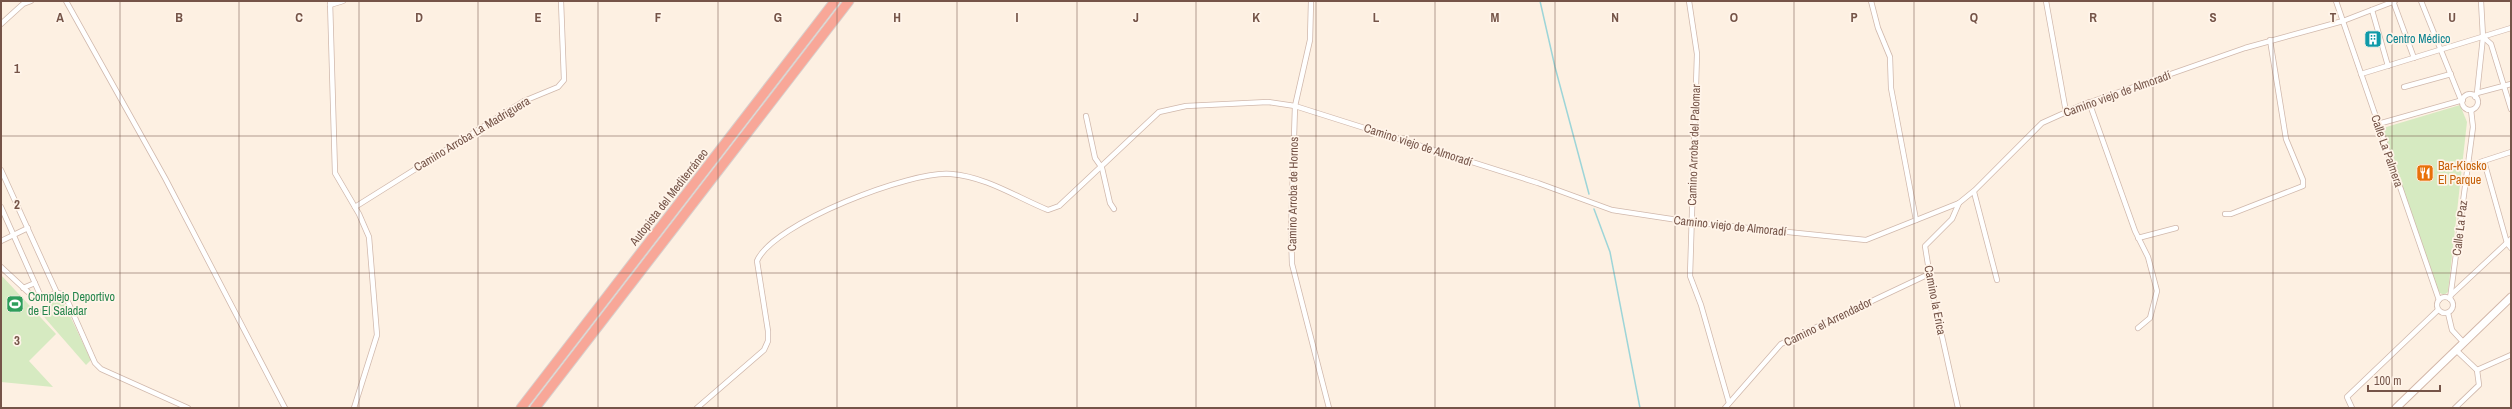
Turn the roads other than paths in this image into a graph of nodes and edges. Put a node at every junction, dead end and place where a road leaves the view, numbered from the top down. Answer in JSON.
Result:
{"nodes":[{"id":1,"x":31,"y":1,"type":"edge"},
{"id":2,"x":66,"y":1,"type":"edge"},
{"id":3,"x":343,"y":1,"type":"edge"},
{"id":4,"x":561,"y":1,"type":"edge"},
{"id":5,"x":835,"y":1,"type":"edge"},
{"id":6,"x":849,"y":1,"type":"edge"},
{"id":7,"x":1311,"y":1,"type":"edge"},
{"id":8,"x":1689,"y":1,"type":"edge"},
{"id":9,"x":1871,"y":1,"type":"edge"},
{"id":10,"x":2046,"y":1,"type":"edge"},
{"id":11,"x":2336,"y":1,"type":"edge"},
{"id":12,"x":2394,"y":1,"type":"edge"},
{"id":13,"x":2421,"y":1,"type":"edge"},
{"id":14,"x":2481,"y":1,"type":"edge"},
{"id":15,"x":330,"y":3,"type":"edge"},
{"id":16,"x":2372,"y":10,"type":"junction"},
{"id":17,"x":2343,"y":21,"type":"junction"},
{"id":18,"x":1,"y":24,"type":"edge"},
{"id":19,"x":2511,"y":28,"type":"edge"},
{"id":20,"x":2483,"y":36,"type":"junction"},
{"id":21,"x":2270,"y":40,"type":"junction"},
{"id":22,"x":2441,"y":50,"type":"junction"},
{"id":23,"x":2414,"y":58,"type":"junction"},
{"id":24,"x":2388,"y":66,"type":"junction"},
{"id":25,"x":2361,"y":74,"type":"junction"},
{"id":26,"x":2451,"y":74,"type":"junction"},
{"id":27,"x":2511,"y":84,"type":"edge"},
{"id":28,"x":2504,"y":86,"type":"junction"},
{"id":29,"x":2404,"y":87,"type":"dead end"},
{"id":30,"x":2476,"y":95,"type":"junction"},
{"id":31,"x":2462,"y":100,"type":"junction"},
{"id":32,"x":2089,"y":102,"type":"junction"},
{"id":33,"x":1295,"y":106,"type":"junction"},
{"id":34,"x":2511,"y":109,"type":"edge"},
{"id":35,"x":2471,"y":110,"type":"junction"},
{"id":36,"x":2066,"y":112,"type":"junction"},
{"id":37,"x":1086,"y":116,"type":"dead end"},
{"id":38,"x":2378,"y":124,"type":"junction"},
{"id":39,"x":2511,"y":152,"type":"edge"},
{"id":40,"x":2484,"y":161,"type":"junction"},
{"id":41,"x":1101,"y":166,"type":"junction"},
{"id":42,"x":2468,"y":166,"type":"junction"},
{"id":43,"x":2,"y":172,"type":"edge"},
{"id":44,"x":1974,"y":192,"type":"junction"},
{"id":45,"x":1959,"y":203,"type":"junction"},
{"id":46,"x":1,"y":207,"type":"edge"},
{"id":47,"x":355,"y":207,"type":"junction"},
{"id":48,"x":1114,"y":210,"type":"dead end"},
{"id":49,"x":2225,"y":214,"type":"dead end"},
{"id":50,"x":1916,"y":220,"type":"junction"},
{"id":51,"x":1691,"y":222,"type":"junction"},
{"id":52,"x":28,"y":228,"type":"junction"},
{"id":53,"x":2176,"y":228,"type":"dead end"},
{"id":54,"x":13,"y":235,"type":"junction"},
{"id":55,"x":2138,"y":238,"type":"junction"},
{"id":56,"x":1,"y":241,"type":"edge"},
{"id":57,"x":2509,"y":241,"type":"edge"},
{"id":58,"x":2511,"y":248,"type":"edge"},
{"id":59,"x":1,"y":267,"type":"edge"},
{"id":60,"x":1929,"y":274,"type":"junction"},
{"id":61,"x":1997,"y":280,"type":"dead end"},
{"id":62,"x":34,"y":283,"type":"junction"},
{"id":63,"x":23,"y":288,"type":"junction"},
{"id":64,"x":57,"y":293,"type":"junction"},
{"id":65,"x":2451,"y":297,"type":"junction"},
{"id":66,"x":2511,"y":297,"type":"edge"},
{"id":67,"x":42,"y":299,"type":"junction"},
{"id":68,"x":2439,"y":300,"type":"junction"},
{"id":69,"x":2438,"y":310,"type":"junction"},
{"id":70,"x":2448,"y":313,"type":"junction"},
{"id":71,"x":2138,"y":328,"type":"dead end"},
{"id":72,"x":2464,"y":343,"type":"junction"},
{"id":73,"x":2456,"y":350,"type":"junction"},
{"id":74,"x":2511,"y":355,"type":"edge"},
{"id":75,"x":2478,"y":370,"type":"junction"},
{"id":76,"x":1729,"y":403,"type":"junction"},
{"id":77,"x":188,"y":408,"type":"edge"},
{"id":78,"x":285,"y":408,"type":"edge"},
{"id":79,"x":354,"y":408,"type":"edge"},
{"id":80,"x":521,"y":408,"type":"edge"},
{"id":81,"x":535,"y":408,"type":"edge"},
{"id":82,"x":697,"y":408,"type":"edge"},
{"id":83,"x":1329,"y":408,"type":"edge"},
{"id":84,"x":1725,"y":408,"type":"edge"},
{"id":85,"x":1958,"y":408,"type":"edge"},
{"id":86,"x":2352,"y":408,"type":"edge"},
{"id":87,"x":2396,"y":408,"type":"edge"},
{"id":88,"x":2455,"y":408,"type":"edge"}],
"edges":[{"from":1,"to":18,"type":"street"},
{"from":2,"to":78,"type":"street"},
{"from":3,"to":15,"type":"street"},
{"from":4,"to":47,"type":"street","name":"Camino Arroba La Madriguera"},
{"from":5,"to":80,"type":"highway","name":"Autopista del Mediterráneo"},
{"from":6,"to":81,"type":"highway","name":"Autopista del Mediterráneo"},
{"from":7,"to":33,"type":"street","name":"Camino Arroba de Hornos"},
{"from":8,"to":51,"type":"street","name":"Camino Arroba del Palomar"},
{"from":9,"to":50,"type":"street"},
{"from":10,"to":36,"type":"street"},
{"from":11,"to":17,"type":"street","name":"Calle La Palmera"},
{"from":12,"to":16,"type":"street","name":"Camino viejo de Almoradí"},
{"from":12,"to":23,"type":"street"},
{"from":13,"to":22,"type":"street"},
{"from":14,"to":20,"type":"street"},
{"from":15,"to":47,"type":"street"},
{"from":16,"to":17,"type":"street","name":"Camino viejo de Almoradí"},
{"from":16,"to":24,"type":"street"},
{"from":17,"to":21,"type":"street","name":"Camino viejo de Almoradí"},
{"from":17,"to":25,"type":"street","name":"Calle La Palmera"},
{"from":19,"to":20,"type":"street"},
{"from":20,"to":22,"type":"street"},
{"from":20,"to":28,"type":"street"},
{"from":20,"to":30,"type":"street"},
{"from":21,"to":32,"type":"street","name":"Camino viejo de Almoradí"},
{"from":21,"to":49,"type":"street"},
{"from":22,"to":23,"type":"street"},
{"from":22,"to":26,"type":"street"},
{"from":23,"to":24,"type":"street"},
{"from":24,"to":25,"type":"street"},
{"from":25,"to":38,"type":"street","name":"Calle La Palmera"},
{"from":26,"to":29,"type":"street"},
{"from":26,"to":31,"type":"street"},
{"from":27,"to":28,"type":"street"},
{"from":28,"to":30,"type":"street"},
{"from":28,"to":34,"type":"street"},
{"from":30,"to":31,"type":"street"},
{"from":30,"to":35,"type":"street"},
{"from":31,"to":35,"type":"street"},
{"from":31,"to":38,"type":"street"},
{"from":32,"to":36,"type":"street","name":"Camino viejo de Almoradí"},
{"from":32,"to":55,"type":"street"},
{"from":33,"to":41,"type":"street","name":"Camino viejo de Almoradí"},
{"from":33,"to":51,"type":"street","name":"Camino viejo de Almoradí"},
{"from":33,"to":83,"type":"street","name":"Camino Arroba de Hornos"},
{"from":35,"to":42,"type":"street","name":"Calle La Paz"},
{"from":36,"to":44,"type":"street","name":"Camino viejo de Almoradí"},
{"from":37,"to":41,"type":"street"},
{"from":38,"to":68,"type":"street","name":"Calle La Palmera"},
{"from":39,"to":40,"type":"street"},
{"from":40,"to":42,"type":"street"},
{"from":40,"to":57,"type":"street"},
{"from":41,"to":48,"type":"street"},
{"from":41,"to":82,"type":"street","name":"Camino viejo de Almoradí"},
{"from":42,"to":65,"type":"street","name":"Calle La Paz"},
{"from":43,"to":52,"type":"street"},
{"from":44,"to":45,"type":"street","name":"Camino viejo de Almoradí"},
{"from":44,"to":61,"type":"street"},
{"from":45,"to":50,"type":"street","name":"Camino viejo de Almoradí"},
{"from":45,"to":60,"type":"street","name":"Camino la Erica"},
{"from":46,"to":54,"type":"street"},
{"from":47,"to":79,"type":"street"},
{"from":50,"to":51,"type":"street","name":"Camino viejo de Almoradí"},
{"from":51,"to":76,"type":"street","name":"Camino Arroba del Palomar"},
{"from":52,"to":54,"type":"street"},
{"from":52,"to":64,"type":"street"},
{"from":53,"to":55,"type":"street"},
{"from":54,"to":56,"type":"street"},
{"from":54,"to":62,"type":"street"},
{"from":55,"to":71,"type":"street"},
{"from":57,"to":58,"type":"street"},
{"from":57,"to":65,"type":"street"},
{"from":59,"to":63,"type":"street"},
{"from":60,"to":76,"type":"street","name":"Camino el Arrendador"},
{"from":60,"to":85,"type":"street","name":"Camino la Erica"},
{"from":62,"to":63,"type":"street"},
{"from":62,"to":67,"type":"street"},
{"from":63,"to":67,"type":"street"},
{"from":64,"to":67,"type":"street"},
{"from":64,"to":77,"type":"street"},
{"from":65,"to":68,"type":"street"},
{"from":65,"to":70,"type":"street"},
{"from":66,"to":72,"type":"street"},
{"from":68,"to":69,"type":"street"},
{"from":69,"to":70,"type":"street"},
{"from":69,"to":86,"type":"street"},
{"from":70,"to":72,"type":"street"},
{"from":72,"to":73,"type":"street"},
{"from":73,"to":75,"type":"street"},
{"from":73,"to":87,"type":"street"},
{"from":74,"to":75,"type":"street"},
{"from":75,"to":88,"type":"street"},
{"from":76,"to":84,"type":"street","name":"Camino el Arrendador"}]}
